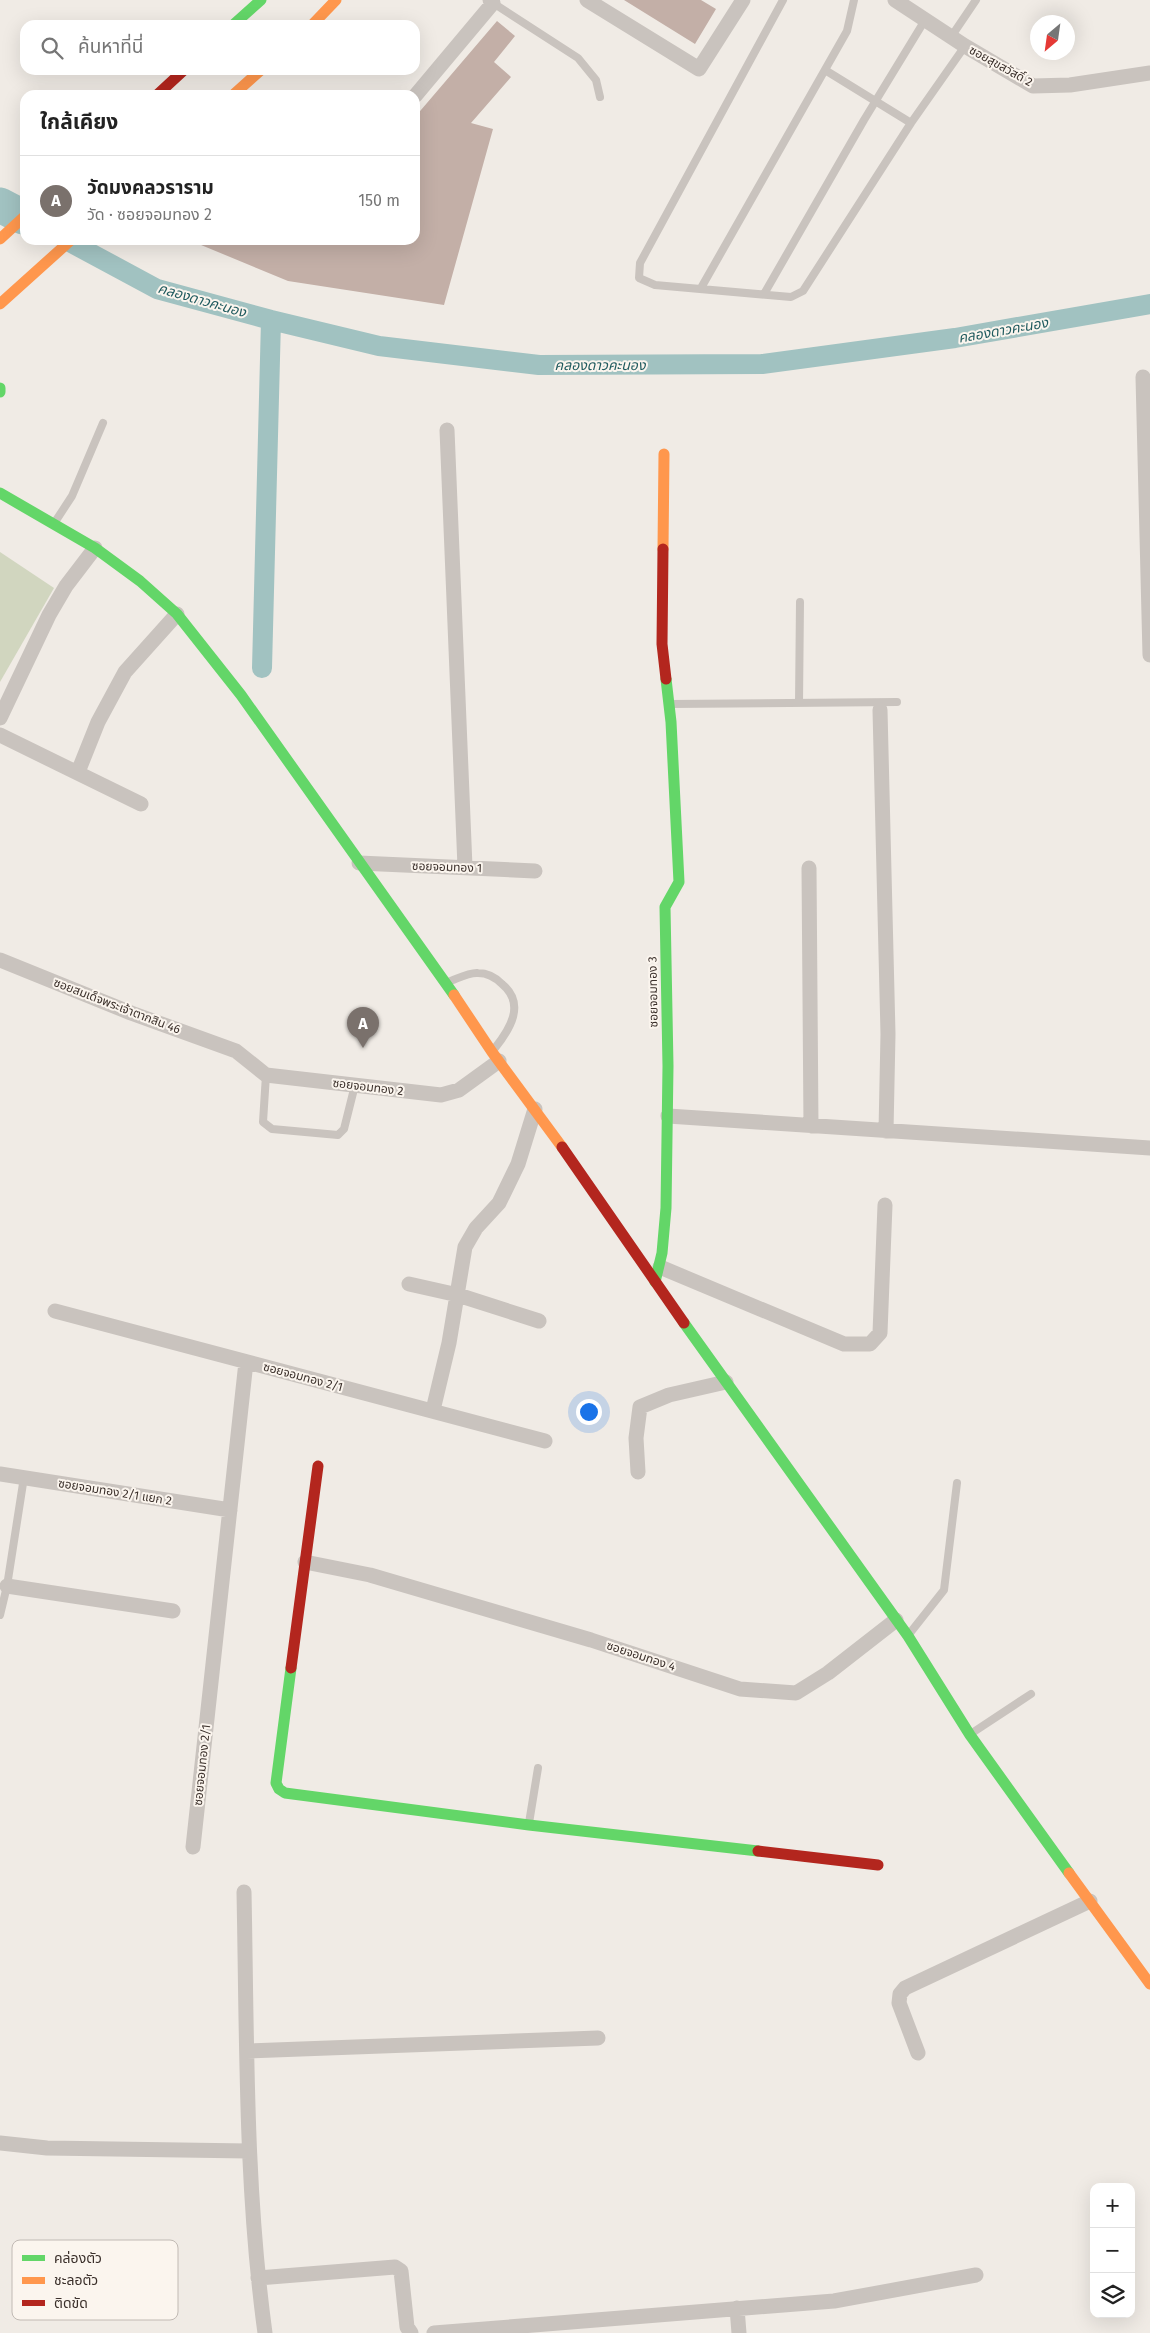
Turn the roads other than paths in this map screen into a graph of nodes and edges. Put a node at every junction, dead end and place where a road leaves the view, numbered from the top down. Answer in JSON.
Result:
{"nodes":[{"id":1,"x":261,"y":0,"type":"edge"},
{"id":2,"x":336,"y":0,"type":"edge"},
{"id":3,"x":587,"y":0,"type":"edge"},
{"id":4,"x":743,"y":0,"type":"edge"},
{"id":5,"x":783,"y":0,"type":"edge"},
{"id":6,"x":854,"y":0,"type":"edge"},
{"id":7,"x":895,"y":0,"type":"edge"},
{"id":8,"x":976,"y":0,"type":"edge"},
{"id":9,"x":492,"y":1,"type":"edge"},
{"id":10,"x":239,"y":20,"type":"edge"},
{"id":11,"x":317,"y":20,"type":"edge"},
{"id":12,"x":925,"y":20,"type":"junction"},
{"id":13,"x":951,"y":37,"type":"junction"},
{"id":14,"x":965,"y":46,"type":"junction"},
{"id":15,"x":825,"y":70,"type":"junction"},
{"id":16,"x":1150,"y":73,"type":"edge"},
{"id":17,"x":178,"y":75,"type":"edge"},
{"id":18,"x":256,"y":75,"type":"edge"},
{"id":19,"x":162,"y":90,"type":"edge"},
{"id":20,"x":239,"y":90,"type":"edge"},
{"id":21,"x":420,"y":90,"type":"edge"},
{"id":22,"x":600,"y":97,"type":"dead end"},
{"id":23,"x":876,"y":100,"type":"junction"},
{"id":24,"x":911,"y":123,"type":"junction"},
{"id":25,"x":20,"y":221,"type":"edge"},
{"id":26,"x":0,"y":239,"type":"edge"},
{"id":27,"x":65,"y":245,"type":"edge"},
{"id":28,"x":701,"y":288,"type":"junction"},
{"id":29,"x":764,"y":294,"type":"junction"},
{"id":30,"x":0,"y":304,"type":"edge"},
{"id":31,"x":1143,"y":377,"type":"dead end"},
{"id":32,"x":103,"y":423,"type":"dead end"},
{"id":33,"x":447,"y":430,"type":"dead end"},
{"id":34,"x":664,"y":454,"type":"dead end"},
{"id":35,"x":0,"y":493,"type":"edge"},
{"id":36,"x":54,"y":524,"type":"junction"},
{"id":37,"x":95,"y":548,"type":"junction"},
{"id":38,"x":800,"y":602,"type":"dead end"},
{"id":39,"x":177,"y":614,"type":"junction"},
{"id":40,"x":1150,"y":643,"type":"edge"},
{"id":41,"x":1150,"y":655,"type":"edge"},
{"id":42,"x":897,"y":702,"type":"dead end"},
{"id":43,"x":799,"y":703,"type":"junction"},
{"id":44,"x":669,"y":704,"type":"junction"},
{"id":45,"x":880,"y":710,"type":"dead end"},
{"id":46,"x":0,"y":718,"type":"edge"},
{"id":47,"x":0,"y":735,"type":"edge"},
{"id":48,"x":78,"y":772,"type":"junction"},
{"id":49,"x":141,"y":804,"type":"dead end"},
{"id":50,"x":359,"y":863,"type":"junction"},
{"id":51,"x":465,"y":867,"type":"junction"},
{"id":52,"x":809,"y":868,"type":"dead end"},
{"id":53,"x":535,"y":871,"type":"dead end"},
{"id":54,"x":0,"y":960,"type":"edge"},
{"id":55,"x":446,"y":983,"type":"junction"},
{"id":56,"x":496,"y":1057,"type":"junction"},
{"id":57,"x":266,"y":1075,"type":"junction"},
{"id":58,"x":355,"y":1085,"type":"junction"},
{"id":59,"x":535,"y":1109,"type":"junction"},
{"id":60,"x":668,"y":1116,"type":"junction"},
{"id":61,"x":811,"y":1126,"type":"junction"},
{"id":62,"x":886,"y":1131,"type":"junction"},
{"id":63,"x":1150,"y":1148,"type":"edge"},
{"id":64,"x":885,"y":1204,"type":"dead end"},
{"id":65,"x":660,"y":1267,"type":"junction"},
{"id":66,"x":655,"y":1282,"type":"junction"},
{"id":67,"x":409,"y":1284,"type":"dead end"},
{"id":68,"x":458,"y":1295,"type":"junction"},
{"id":69,"x":55,"y":1311,"type":"dead end"},
{"id":70,"x":539,"y":1321,"type":"dead end"},
{"id":71,"x":246,"y":1362,"type":"junction"},
{"id":72,"x":726,"y":1382,"type":"junction"},
{"id":73,"x":433,"y":1410,"type":"junction"},
{"id":74,"x":545,"y":1441,"type":"dead end"},
{"id":75,"x":318,"y":1466,"type":"dead end"},
{"id":76,"x":638,"y":1472,"type":"dead end"},
{"id":77,"x":0,"y":1474,"type":"edge"},
{"id":78,"x":24,"y":1477,"type":"junction"},
{"id":79,"x":957,"y":1483,"type":"dead end"},
{"id":80,"x":230,"y":1510,"type":"junction"},
{"id":81,"x":305,"y":1562,"type":"junction"},
{"id":82,"x":4,"y":1592,"type":"edge"},
{"id":83,"x":173,"y":1611,"type":"dead end"},
{"id":84,"x":0,"y":1615,"type":"edge"},
{"id":85,"x":896,"y":1620,"type":"junction"},
{"id":86,"x":908,"y":1636,"type":"junction"},
{"id":87,"x":1031,"y":1694,"type":"dead end"},
{"id":88,"x":970,"y":1735,"type":"junction"},
{"id":89,"x":538,"y":1768,"type":"dead end"},
{"id":90,"x":528,"y":1825,"type":"junction"},
{"id":91,"x":192,"y":1847,"type":"dead end"},
{"id":92,"x":878,"y":1865,"type":"dead end"},
{"id":93,"x":244,"y":1892,"type":"dead end"},
{"id":94,"x":1090,"y":1901,"type":"junction"},
{"id":95,"x":1150,"y":1984,"type":"edge"},
{"id":96,"x":598,"y":2038,"type":"dead end"},
{"id":97,"x":247,"y":2051,"type":"junction"},
{"id":98,"x":918,"y":2053,"type":"dead end"},
{"id":99,"x":0,"y":2143,"type":"edge"},
{"id":100,"x":248,"y":2151,"type":"junction"},
{"id":101,"x":976,"y":2275,"type":"dead end"},
{"id":102,"x":258,"y":2278,"type":"junction"},
{"id":103,"x":736,"y":2308,"type":"junction"},
{"id":104,"x":450,"y":2332,"type":"edge"},
{"id":105,"x":265,"y":2333,"type":"edge"},
{"id":106,"x":411,"y":2333,"type":"edge"},
{"id":107,"x":434,"y":2333,"type":"edge"},
{"id":108,"x":739,"y":2333,"type":"edge"}],
"edges":[{"from":1,"to":10,"type":"main road"},
{"from":2,"to":11,"type":"main road"},
{"from":3,"to":4,"type":"street"},
{"from":5,"to":28,"type":"lane"},
{"from":6,"to":15,"type":"lane"},
{"from":7,"to":12,"type":"street","name":"ซอยสุขสวัสดิ์ 2"},
{"from":8,"to":13,"type":"lane"},
{"from":9,"to":21,"type":"street"},
{"from":9,"to":22,"type":"lane"},
{"from":12,"to":13,"type":"street","name":"ซอยสุขสวัสดิ์ 2"},
{"from":12,"to":23,"type":"lane"},
{"from":13,"to":14,"type":"street","name":"ซอยสุขสวัสดิ์ 2"},
{"from":14,"to":16,"type":"street","name":"ซอยสุขสวัสดิ์ 2"},
{"from":14,"to":24,"type":"lane"},
{"from":15,"to":23,"type":"lane"},
{"from":15,"to":28,"type":"lane"},
{"from":17,"to":19,"type":"main road"},
{"from":18,"to":20,"type":"main road"},
{"from":23,"to":24,"type":"lane"},
{"from":23,"to":29,"type":"lane"},
{"from":24,"to":29,"type":"lane"},
{"from":25,"to":26,"type":"main road"},
{"from":27,"to":30,"type":"main road"},
{"from":28,"to":29,"type":"lane"},
{"from":31,"to":40,"type":"street"},
{"from":32,"to":36,"type":"lane"},
{"from":33,"to":51,"type":"street"},
{"from":34,"to":44,"type":"main road","name":"ซอยจอมทอง 3"},
{"from":35,"to":36,"type":"main road"},
{"from":36,"to":37,"type":"main road"},
{"from":37,"to":39,"type":"main road"},
{"from":37,"to":46,"type":"street"},
{"from":38,"to":43,"type":"lane"},
{"from":39,"to":48,"type":"street"},
{"from":39,"to":50,"type":"main road"},
{"from":40,"to":41,"type":"street"},
{"from":42,"to":43,"type":"lane"},
{"from":43,"to":44,"type":"lane"},
{"from":44,"to":60,"type":"main road","name":"ซอยจอมทอง 3"},
{"from":45,"to":62,"type":"street"},
{"from":47,"to":48,"type":"street"},
{"from":48,"to":49,"type":"street"},
{"from":50,"to":51,"type":"street","name":"ซอยจอมทอง 1"},
{"from":50,"to":55,"type":"main road"},
{"from":51,"to":53,"type":"street","name":"ซอยจอมทอง 1"},
{"from":52,"to":61,"type":"street"},
{"from":54,"to":57,"type":"street","name":"ซอยสมเด็จพระเจ้าตากสิน 46"},
{"from":55,"to":56,"type":"main road"},
{"from":55,"to":56,"type":"lane"},
{"from":56,"to":58,"type":"street","name":"ซอยจอมทอง 2"},
{"from":56,"to":59,"type":"main road"},
{"from":57,"to":58,"type":"street","name":"ซอยจอมทอง 2"},
{"from":57,"to":58,"type":"lane"},
{"from":59,"to":66,"type":"main road"},
{"from":59,"to":68,"type":"street"},
{"from":60,"to":61,"type":"street"},
{"from":60,"to":65,"type":"main road","name":"ซอยจอมทอง 3"},
{"from":61,"to":62,"type":"street"},
{"from":62,"to":63,"type":"street"},
{"from":64,"to":65,"type":"street"},
{"from":65,"to":66,"type":"main road","name":"ซอยจอมทอง 3"},
{"from":66,"to":72,"type":"main road"},
{"from":67,"to":68,"type":"street"},
{"from":68,"to":70,"type":"street"},
{"from":68,"to":73,"type":"street"},
{"from":69,"to":71,"type":"street"},
{"from":71,"to":73,"type":"street","name":"ซอยจอมทอง 2/1"},
{"from":71,"to":80,"type":"street","name":"ซอยจอมทอง 2/1"},
{"from":72,"to":76,"type":"street"},
{"from":72,"to":85,"type":"main road"},
{"from":73,"to":74,"type":"street","name":"ซอยจอมทอง 2/1"},
{"from":75,"to":81,"type":"main road"},
{"from":77,"to":78,"type":"street","name":"ซอยจอมทอง 2/1 แยก 2"},
{"from":78,"to":80,"type":"street","name":"ซอยจอมทอง 2/1 แยก 2"},
{"from":78,"to":82,"type":"lane"},
{"from":79,"to":86,"type":"lane"},
{"from":80,"to":91,"type":"street","name":"ซอยจอมทอง 2/1"},
{"from":81,"to":85,"type":"street","name":"ซอยจอมทอง 4"},
{"from":81,"to":90,"type":"main road"},
{"from":82,"to":83,"type":"street"},
{"from":82,"to":84,"type":"lane"},
{"from":85,"to":86,"type":"main road"},
{"from":86,"to":88,"type":"main road"},
{"from":87,"to":88,"type":"lane"},
{"from":88,"to":94,"type":"main road"},
{"from":89,"to":90,"type":"lane"},
{"from":90,"to":92,"type":"main road"},
{"from":93,"to":97,"type":"street"},
{"from":94,"to":95,"type":"main road"},
{"from":94,"to":98,"type":"street"},
{"from":96,"to":97,"type":"street"},
{"from":97,"to":100,"type":"street"},
{"from":99,"to":100,"type":"street"},
{"from":100,"to":102,"type":"street"},
{"from":101,"to":103,"type":"street"},
{"from":102,"to":105,"type":"street"},
{"from":102,"to":106,"type":"street"},
{"from":103,"to":104,"type":"street"},
{"from":103,"to":108,"type":"street"},
{"from":104,"to":107,"type":"street"}]}
